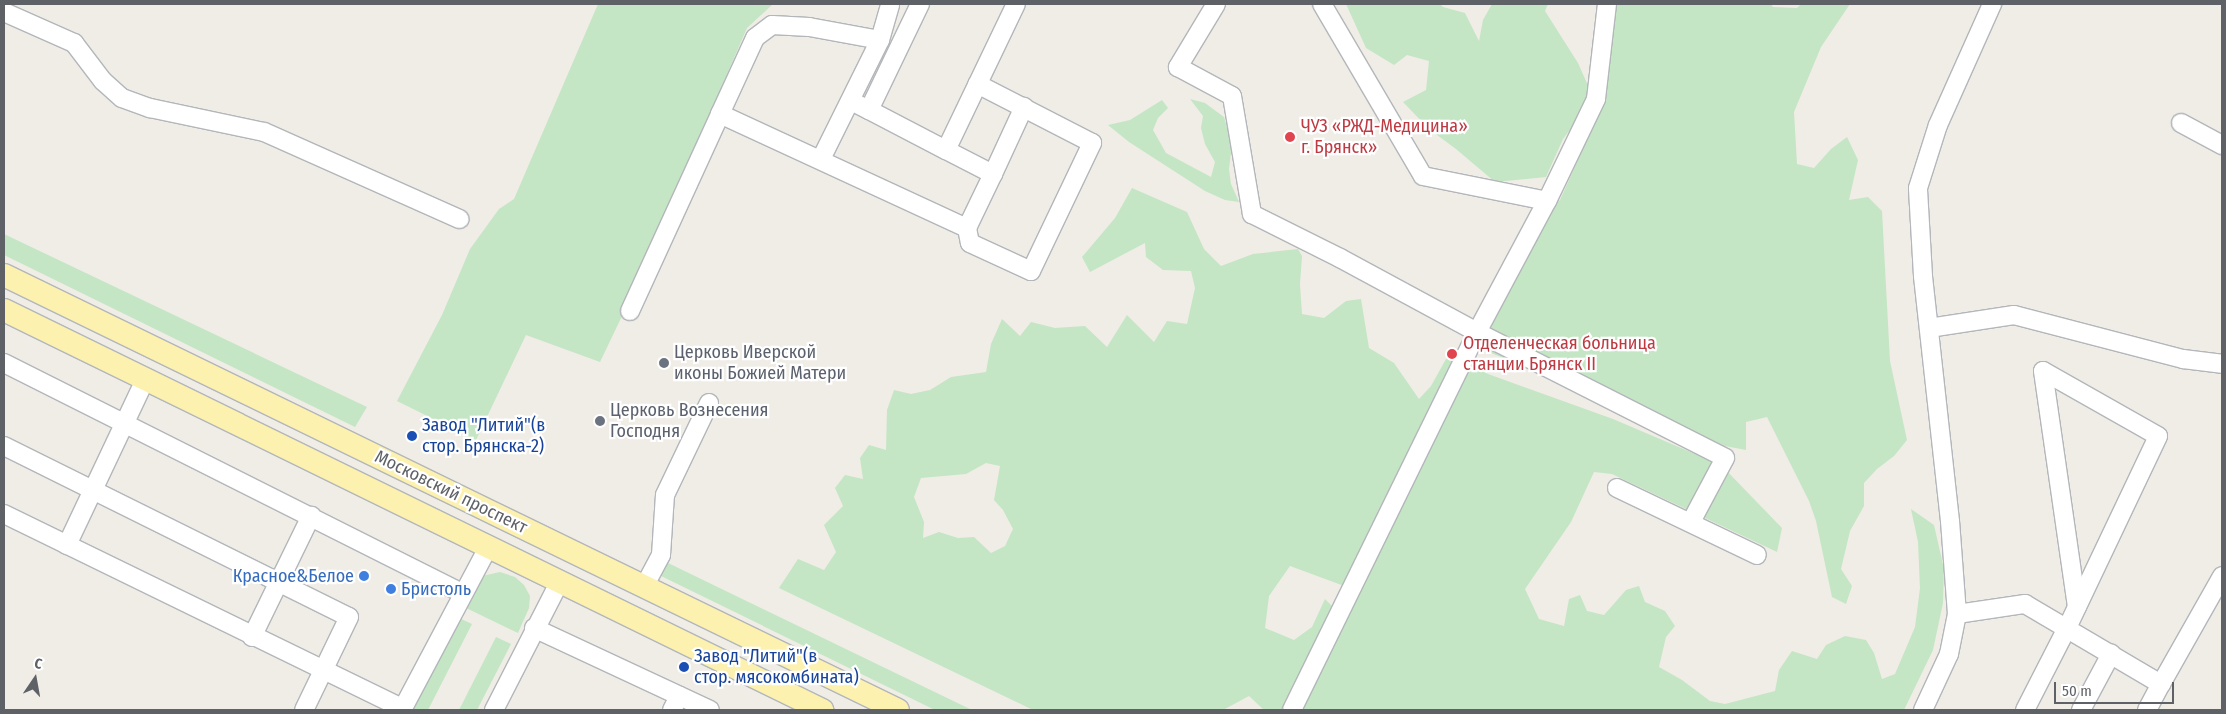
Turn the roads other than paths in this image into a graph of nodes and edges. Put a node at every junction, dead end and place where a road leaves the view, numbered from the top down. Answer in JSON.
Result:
{"nodes":[{"id":1,"x":890,"y":4,"type":"edge"},
{"id":2,"x":920,"y":4,"type":"edge"},
{"id":3,"x":1016,"y":4,"type":"edge"},
{"id":4,"x":1216,"y":4,"type":"edge"},
{"id":5,"x":1322,"y":4,"type":"edge"},
{"id":6,"x":1607,"y":4,"type":"edge"},
{"id":7,"x":1992,"y":4,"type":"edge"},
{"id":8,"x":4,"y":12,"type":"edge"},
{"id":9,"x":880,"y":40,"type":"junction"},
{"id":10,"x":977,"y":84,"type":"junction"},
{"id":11,"x":850,"y":101,"type":"junction"},
{"id":12,"x":1024,"y":107,"type":"junction"},
{"id":13,"x":869,"y":110,"type":"junction"},
{"id":14,"x":720,"y":114,"type":"junction"},
{"id":15,"x":2181,"y":123,"type":"dead end"},
{"id":16,"x":2222,"y":145,"type":"edge"},
{"id":17,"x":946,"y":150,"type":"junction"},
{"id":18,"x":821,"y":159,"type":"junction"},
{"id":19,"x":993,"y":174,"type":"junction"},
{"id":20,"x":1547,"y":201,"type":"junction"},
{"id":21,"x":459,"y":219,"type":"dead end"},
{"id":22,"x":967,"y":228,"type":"junction"},
{"id":23,"x":4,"y":275,"type":"edge"},
{"id":24,"x":4,"y":310,"type":"edge"},
{"id":25,"x":630,"y":310,"type":"dead end"},
{"id":26,"x":1929,"y":328,"type":"junction"},
{"id":27,"x":1477,"y":332,"type":"junction"},
{"id":28,"x":4,"y":363,"type":"edge"},
{"id":29,"x":2222,"y":364,"type":"edge"},
{"id":30,"x":145,"y":380,"type":"junction"},
{"id":31,"x":709,"y":404,"type":"dead end"},
{"id":32,"x":125,"y":423,"type":"junction"},
{"id":33,"x":4,"y":446,"type":"edge"},
{"id":34,"x":1617,"y":488,"type":"dead end"},
{"id":35,"x":94,"y":490,"type":"junction"},
{"id":36,"x":4,"y":514,"type":"edge"},
{"id":37,"x":311,"y":516,"type":"junction"},
{"id":38,"x":502,"y":516,"type":"junction"},
{"id":39,"x":1691,"y":522,"type":"junction"},
{"id":40,"x":67,"y":546,"type":"junction"},
{"id":41,"x":489,"y":546,"type":"junction"},
{"id":42,"x":573,"y":551,"type":"junction"},
{"id":43,"x":1757,"y":554,"type":"dead end"},
{"id":44,"x":2222,"y":576,"type":"edge"},
{"id":45,"x":279,"y":581,"type":"junction"},
{"id":46,"x":560,"y":581,"type":"junction"},
{"id":47,"x":645,"y":585,"type":"junction"},
{"id":48,"x":462,"y":593,"type":"junction"},
{"id":49,"x":2077,"y":607,"type":"junction"},
{"id":50,"x":1957,"y":614,"type":"junction"},
{"id":51,"x":534,"y":628,"type":"junction"},
{"id":52,"x":2067,"y":628,"type":"junction"},
{"id":53,"x":252,"y":637,"type":"junction"},
{"id":54,"x":2111,"y":654,"type":"junction"},
{"id":55,"x":323,"y":671,"type":"junction"},
{"id":56,"x":2161,"y":684,"type":"junction"},
{"id":57,"x":676,"y":703,"type":"edge"},
{"id":58,"x":304,"y":710,"type":"edge"},
{"id":59,"x":403,"y":710,"type":"edge"},
{"id":60,"x":494,"y":710,"type":"edge"},
{"id":61,"x":710,"y":710,"type":"edge"},
{"id":62,"x":822,"y":710,"type":"edge"},
{"id":63,"x":898,"y":710,"type":"edge"},
{"id":64,"x":1292,"y":710,"type":"edge"},
{"id":65,"x":1923,"y":710,"type":"edge"},
{"id":66,"x":2025,"y":710,"type":"edge"},
{"id":67,"x":2081,"y":710,"type":"edge"},
{"id":68,"x":2146,"y":710,"type":"edge"}],
"edges":[{"from":1,"to":9,"type":"street"},
{"from":2,"to":13,"type":"street"},
{"from":3,"to":10,"type":"street"},
{"from":4,"to":27,"type":"street"},
{"from":5,"to":20,"type":"street"},
{"from":6,"to":20,"type":"street"},
{"from":7,"to":26,"type":"street"},
{"from":8,"to":21,"type":"street"},
{"from":9,"to":11,"type":"street"},
{"from":9,"to":14,"type":"street"},
{"from":10,"to":12,"type":"street"},
{"from":10,"to":17,"type":"street"},
{"from":11,"to":13,"type":"street"},
{"from":11,"to":18,"type":"street"},
{"from":12,"to":19,"type":"street"},
{"from":12,"to":22,"type":"street"},
{"from":13,"to":17,"type":"street"},
{"from":14,"to":18,"type":"street"},
{"from":14,"to":25,"type":"street"},
{"from":15,"to":16,"type":"street"},
{"from":17,"to":19,"type":"street"},
{"from":18,"to":22,"type":"street"},
{"from":19,"to":22,"type":"street"},
{"from":20,"to":27,"type":"street"},
{"from":23,"to":38,"type":"main road","name":"Московский проспект"},
{"from":24,"to":30,"type":"main road","name":"Московский проспект"},
{"from":26,"to":29,"type":"street"},
{"from":26,"to":50,"type":"street"},
{"from":27,"to":39,"type":"street"},
{"from":27,"to":64,"type":"street"},
{"from":28,"to":32,"type":"street"},
{"from":30,"to":32,"type":"street"},
{"from":30,"to":41,"type":"main road","name":"Московский проспект"},
{"from":31,"to":47,"type":"street"},
{"from":32,"to":35,"type":"street"},
{"from":32,"to":37,"type":"street"},
{"from":33,"to":35,"type":"street"},
{"from":34,"to":39,"type":"street"},
{"from":35,"to":40,"type":"street"},
{"from":35,"to":45,"type":"street"},
{"from":36,"to":40,"type":"street"},
{"from":37,"to":45,"type":"street"},
{"from":37,"to":48,"type":"street"},
{"from":38,"to":41,"type":"main road"},
{"from":38,"to":42,"type":"main road","name":"Московский проспект"},
{"from":39,"to":43,"type":"street"},
{"from":40,"to":53,"type":"street"},
{"from":41,"to":46,"type":"main road","name":"Московский проспект"},
{"from":41,"to":48,"type":"street"},
{"from":42,"to":46,"type":"main road"},
{"from":42,"to":47,"type":"main road","name":"Московский проспект"},
{"from":44,"to":56,"type":"street"},
{"from":45,"to":53,"type":"street"},
{"from":45,"to":55,"type":"street"},
{"from":46,"to":51,"type":"street"},
{"from":46,"to":62,"type":"main road","name":"Московский проспект"},
{"from":47,"to":63,"type":"main road","name":"Московский проспект"},
{"from":48,"to":59,"type":"street"},
{"from":49,"to":49,"type":"street"},
{"from":49,"to":52,"type":"street"},
{"from":50,"to":52,"type":"street"},
{"from":50,"to":65,"type":"street"},
{"from":51,"to":57,"type":"street"},
{"from":51,"to":60,"type":"street"},
{"from":52,"to":54,"type":"street"},
{"from":52,"to":66,"type":"street"},
{"from":53,"to":55,"type":"street"},
{"from":54,"to":56,"type":"street"},
{"from":54,"to":67,"type":"street"},
{"from":55,"to":58,"type":"street"},
{"from":55,"to":59,"type":"street"},
{"from":56,"to":68,"type":"street"},
{"from":57,"to":61,"type":"street"}]}
